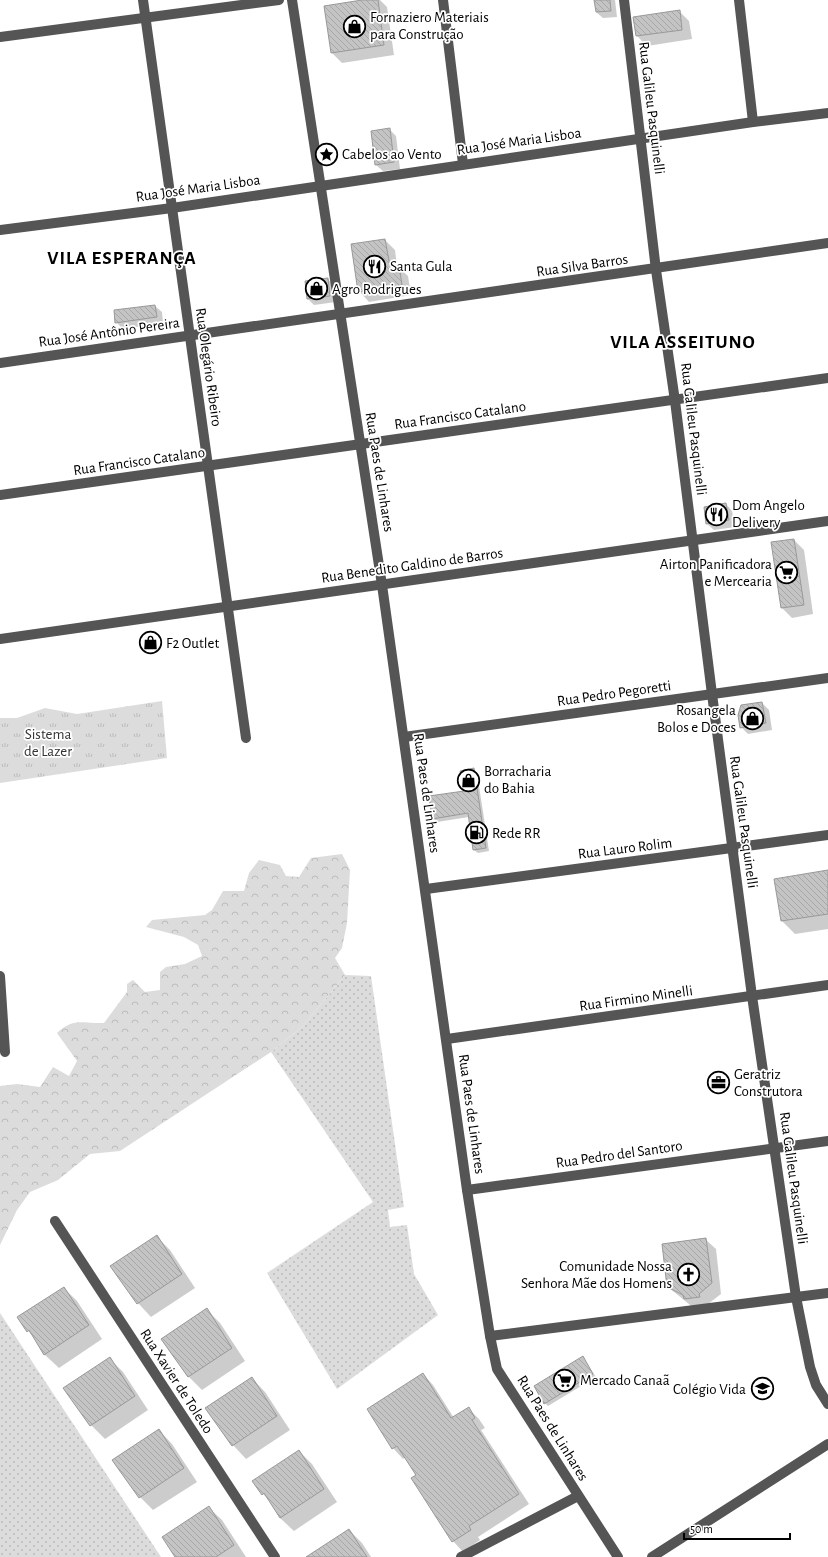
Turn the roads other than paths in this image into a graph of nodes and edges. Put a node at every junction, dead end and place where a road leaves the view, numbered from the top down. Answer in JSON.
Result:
{"nodes":[{"id":1,"x":143,"y":0,"type":"edge"},
{"id":2,"x":279,"y":0,"type":"edge"},
{"id":3,"x":292,"y":0,"type":"edge"},
{"id":4,"x":443,"y":0,"type":"edge"},
{"id":5,"x":624,"y":0,"type":"edge"},
{"id":6,"x":739,"y":0,"type":"edge"},
{"id":7,"x":146,"y":18,"type":"junction"},
{"id":8,"x":0,"y":37,"type":"edge"},
{"id":9,"x":828,"y":113,"type":"edge"},
{"id":10,"x":753,"y":122,"type":"junction"},
{"id":11,"x":641,"y":138,"type":"junction"},
{"id":12,"x":463,"y":164,"type":"junction"},
{"id":13,"x":321,"y":185,"type":"junction"},
{"id":14,"x":172,"y":208,"type":"junction"},
{"id":15,"x":0,"y":230,"type":"edge"},
{"id":16,"x":828,"y":243,"type":"edge"},
{"id":17,"x":656,"y":270,"type":"junction"},
{"id":18,"x":341,"y":315,"type":"junction"},
{"id":19,"x":190,"y":336,"type":"junction"},
{"id":20,"x":0,"y":363,"type":"edge"},
{"id":21,"x":828,"y":378,"type":"edge"},
{"id":22,"x":675,"y":401,"type":"junction"},
{"id":23,"x":360,"y":443,"type":"junction"},
{"id":24,"x":208,"y":466,"type":"junction"},
{"id":25,"x":0,"y":495,"type":"edge"},
{"id":26,"x":828,"y":521,"type":"edge"},
{"id":27,"x":693,"y":540,"type":"junction"},
{"id":28,"x":382,"y":585,"type":"junction"},
{"id":29,"x":228,"y":607,"type":"junction"},
{"id":30,"x":0,"y":640,"type":"edge"},
{"id":31,"x":828,"y":678,"type":"edge"},
{"id":32,"x":712,"y":694,"type":"junction"},
{"id":33,"x":404,"y":737,"type":"junction"},
{"id":34,"x":246,"y":738,"type":"dead end"},
{"id":35,"x":828,"y":835,"type":"edge"},
{"id":36,"x":732,"y":849,"type":"junction"},
{"id":37,"x":426,"y":889,"type":"junction"},
{"id":38,"x":0,"y":976,"type":"edge"},
{"id":39,"x":828,"y":985,"type":"edge"},
{"id":40,"x":752,"y":996,"type":"junction"},
{"id":41,"x":448,"y":1039,"type":"junction"},
{"id":42,"x":5,"y":1052,"type":"dead end"},
{"id":43,"x":828,"y":1141,"type":"edge"},
{"id":44,"x":774,"y":1148,"type":"junction"},
{"id":45,"x":467,"y":1190,"type":"junction"},
{"id":46,"x":54,"y":1220,"type":"dead end"},
{"id":47,"x":828,"y":1293,"type":"edge"},
{"id":48,"x":796,"y":1297,"type":"junction"},
{"id":49,"x":490,"y":1336,"type":"junction"},
{"id":50,"x":828,"y":1404,"type":"edge"},
{"id":51,"x":828,"y":1444,"type":"edge"},
{"id":52,"x":578,"y":1496,"type":"junction"},
{"id":53,"x":275,"y":1557,"type":"edge"},
{"id":54,"x":461,"y":1557,"type":"edge"},
{"id":55,"x":618,"y":1557,"type":"edge"},
{"id":56,"x":652,"y":1557,"type":"edge"}],
"edges":[{"from":1,"to":7,"type":"street","name":"Rua Olegário Ribeiro"},
{"from":2,"to":7,"type":"street"},
{"from":3,"to":13,"type":"street","name":"Rua Paes de Linhares"},
{"from":4,"to":12,"type":"street"},
{"from":5,"to":11,"type":"street","name":"Rua Galileu Pasquinelli"},
{"from":6,"to":10,"type":"street"},
{"from":7,"to":8,"type":"street"},
{"from":7,"to":14,"type":"street","name":"Rua Olegário Ribeiro"},
{"from":9,"to":10,"type":"street","name":"Rua José Maria Lisboa"},
{"from":10,"to":11,"type":"street","name":"Rua José Maria Lisboa"},
{"from":11,"to":12,"type":"street","name":"Rua José Maria Lisboa"},
{"from":11,"to":17,"type":"street","name":"Rua Galileu Pasquinelli"},
{"from":12,"to":13,"type":"street","name":"Rua José Maria Lisboa"},
{"from":13,"to":14,"type":"street","name":"Rua José Maria Lisboa"},
{"from":13,"to":18,"type":"street","name":"Rua Paes de Linhares"},
{"from":14,"to":15,"type":"street","name":"Rua José Maria Lisboa"},
{"from":14,"to":19,"type":"street","name":"Rua Olegário Ribeiro"},
{"from":16,"to":17,"type":"street","name":"Rua Silva Barros"},
{"from":17,"to":18,"type":"street","name":"Rua Silva Barros"},
{"from":17,"to":22,"type":"street","name":"Rua Galileu Pasquinelli"},
{"from":18,"to":19,"type":"street","name":"Rua José Antônio Pereira"},
{"from":18,"to":23,"type":"street","name":"Rua Paes de Linhares"},
{"from":19,"to":20,"type":"street","name":"Rua José Antônio Pereira"},
{"from":19,"to":24,"type":"street","name":"Rua Olegário Ribeiro"},
{"from":21,"to":22,"type":"street","name":"Rua Francisco Catalano"},
{"from":22,"to":23,"type":"street","name":"Rua Francisco Catalano"},
{"from":22,"to":27,"type":"street","name":"Rua Galileu Pasquinelli"},
{"from":23,"to":24,"type":"street","name":"Rua Francisco Catalano"},
{"from":23,"to":28,"type":"street","name":"Rua Paes de Linhares"},
{"from":24,"to":25,"type":"street","name":"Rua Francisco Catalano"},
{"from":24,"to":29,"type":"street","name":"Rua Olegário Ribeiro"},
{"from":26,"to":27,"type":"street","name":"Rua Benedito Galdino de Barros"},
{"from":27,"to":28,"type":"street","name":"Rua Benedito Galdino de Barros"},
{"from":27,"to":32,"type":"street","name":"Rua Galileu Pasquinelli"},
{"from":28,"to":29,"type":"street","name":"Rua Benedito Galdino de Barros"},
{"from":28,"to":33,"type":"street","name":"Rua Paes de Linhares"},
{"from":29,"to":30,"type":"street","name":"Rua Benedito Galdino de Barros"},
{"from":29,"to":34,"type":"street","name":"Rua Olegário Ribeiro"},
{"from":31,"to":32,"type":"street","name":"Rua Pedro Pegoretti"},
{"from":32,"to":33,"type":"street","name":"Rua Pedro Pegoretti"},
{"from":32,"to":36,"type":"street","name":"Rua Galileu Pasquinelli"},
{"from":33,"to":37,"type":"street","name":"Rua Paes de Linhares"},
{"from":35,"to":36,"type":"street","name":"Rua Lauro Rolim"},
{"from":36,"to":37,"type":"street","name":"Rua Lauro Rolim"},
{"from":36,"to":40,"type":"street","name":"Rua Galileu Pasquinelli"},
{"from":37,"to":41,"type":"street","name":"Rua Paes de Linhares"},
{"from":38,"to":42,"type":"street"},
{"from":39,"to":40,"type":"street","name":"Rua Firmino Minelli"},
{"from":40,"to":41,"type":"street","name":"Rua Firmino Minelli"},
{"from":40,"to":44,"type":"street","name":"Rua Galileu Pasquinelli"},
{"from":41,"to":45,"type":"street","name":"Rua Paes de Linhares"},
{"from":43,"to":44,"type":"street"},
{"from":44,"to":45,"type":"street","name":"Rua Pedro del Santoro"},
{"from":44,"to":48,"type":"street","name":"Rua Galileu Pasquinelli"},
{"from":45,"to":49,"type":"street","name":"Rua Paes de Linhares"},
{"from":46,"to":53,"type":"street","name":"Rua Xavier de Toledo"},
{"from":47,"to":48,"type":"street"},
{"from":48,"to":49,"type":"street"},
{"from":48,"to":50,"type":"street","name":"Rua Galileu Pasquinelli"},
{"from":49,"to":52,"type":"street","name":"Rua Paes de Linhares"},
{"from":51,"to":56,"type":"street"},
{"from":52,"to":54,"type":"street"},
{"from":52,"to":55,"type":"street","name":"Rua Paes de Linhares"}]}
